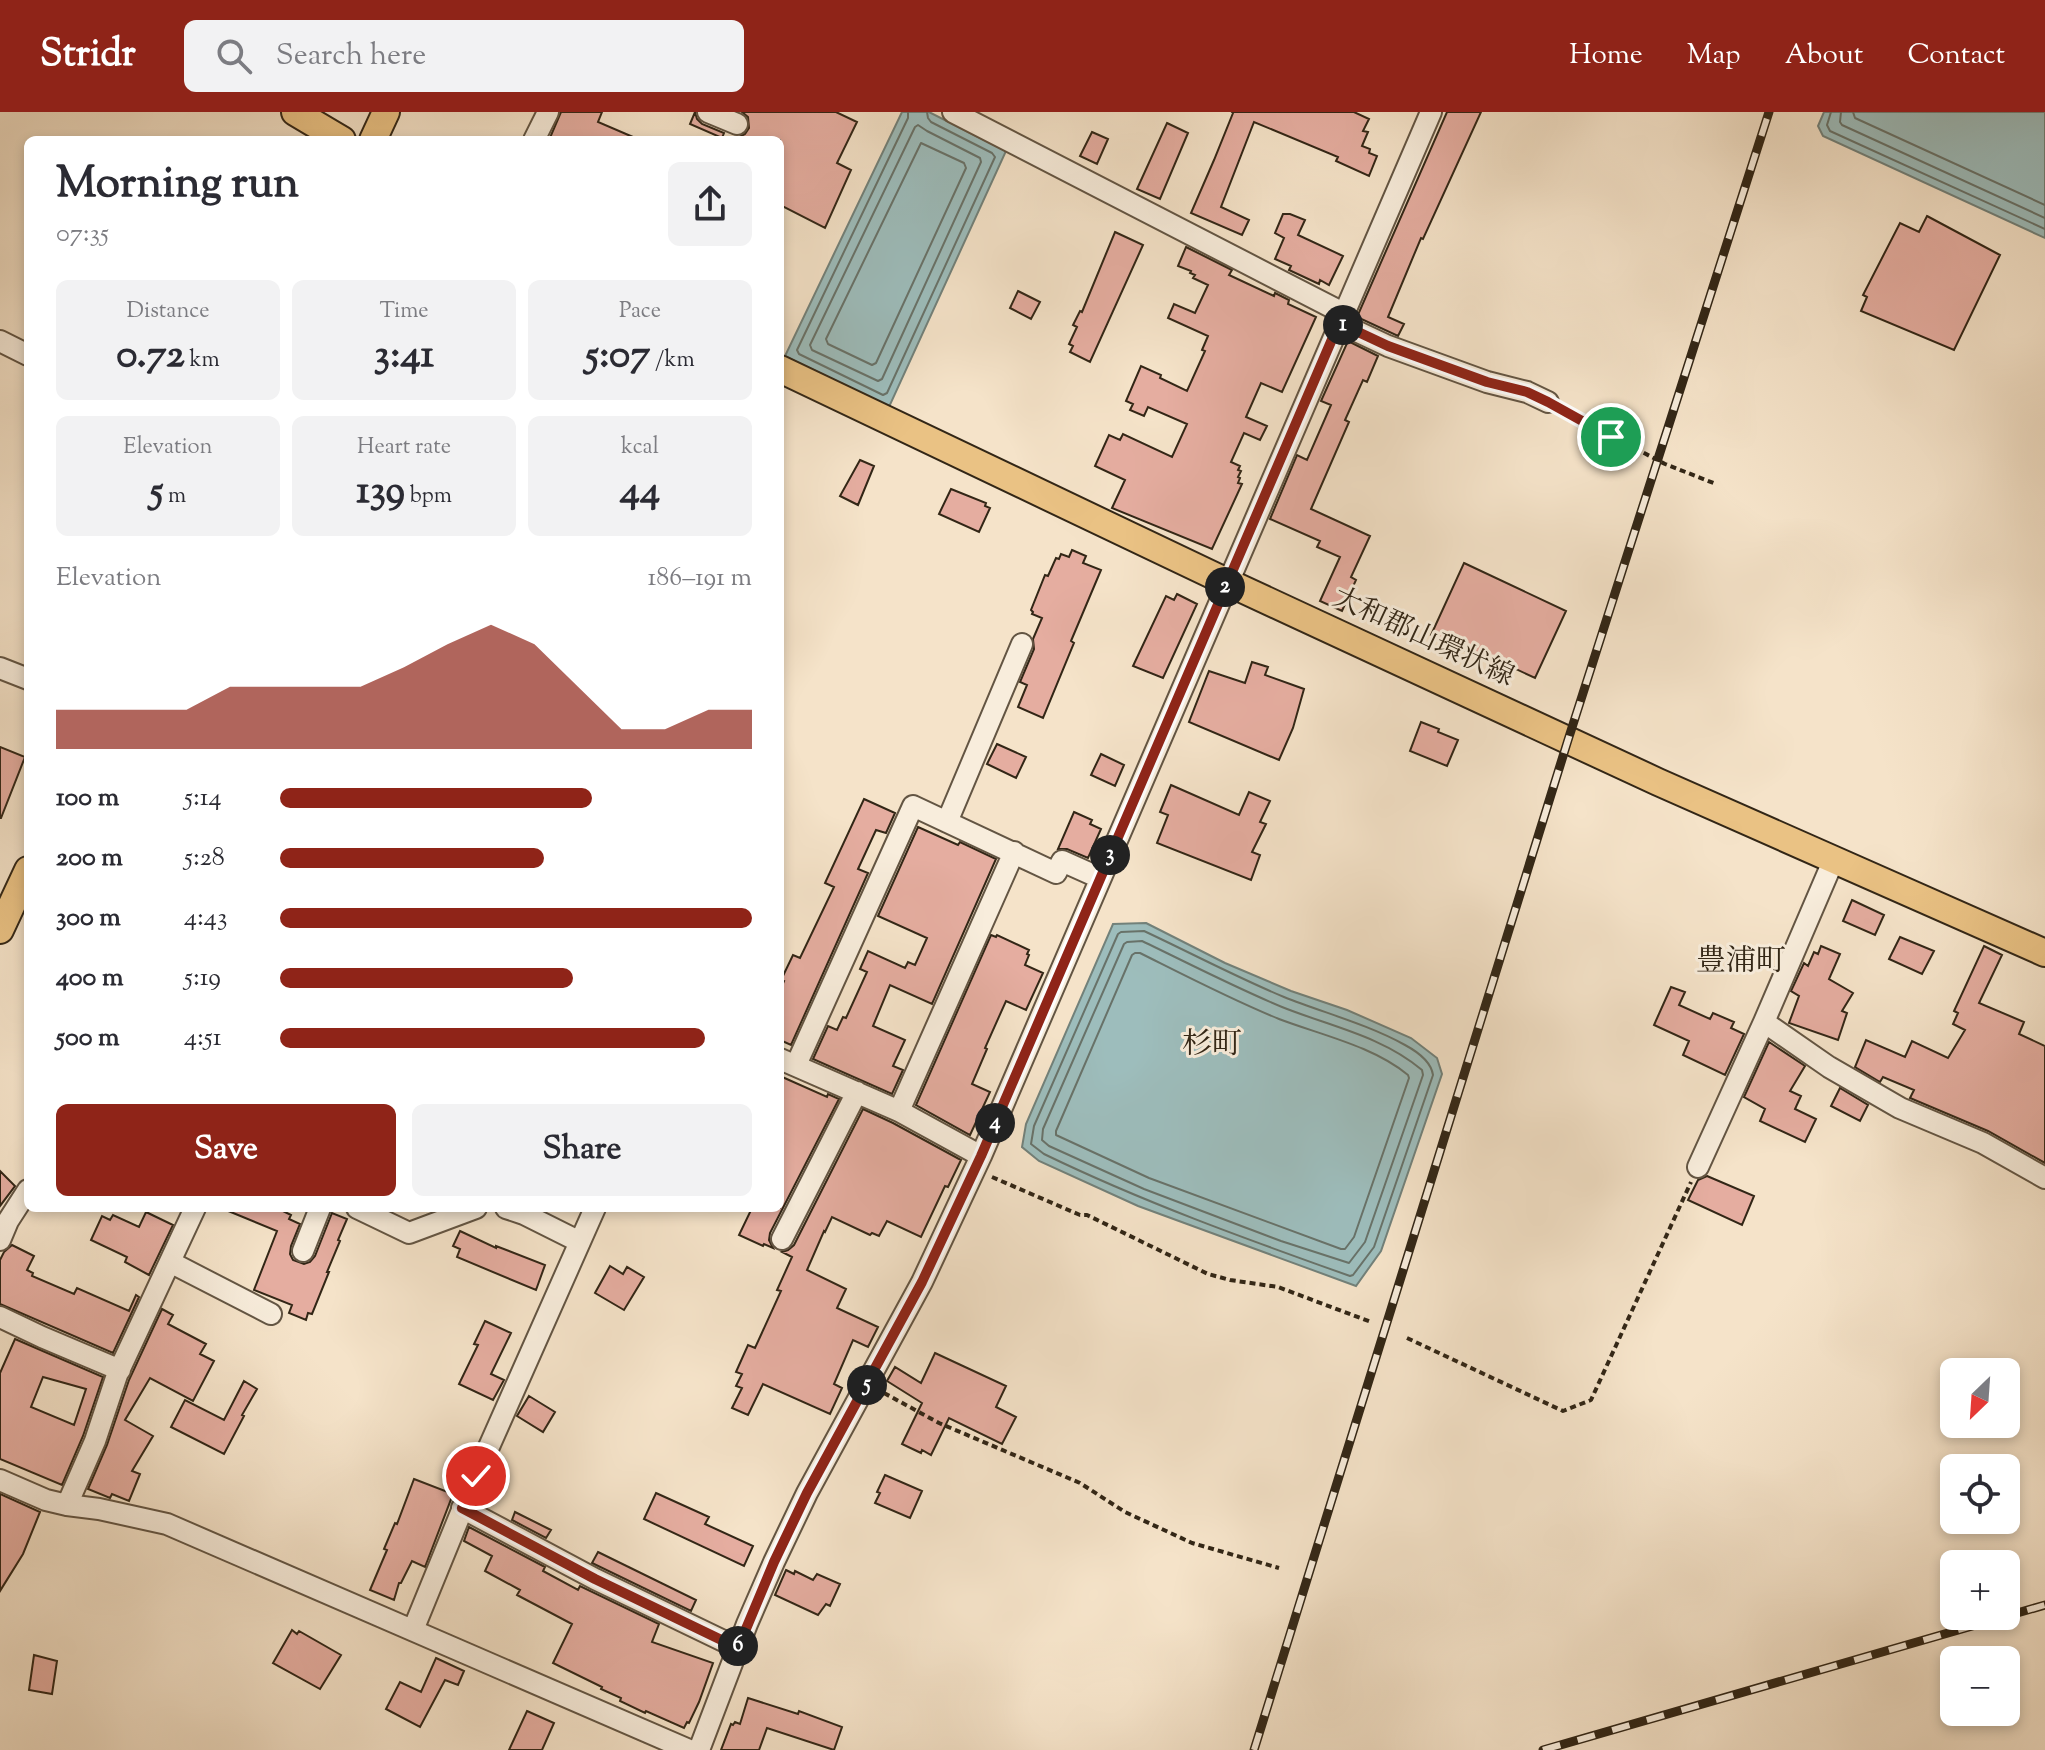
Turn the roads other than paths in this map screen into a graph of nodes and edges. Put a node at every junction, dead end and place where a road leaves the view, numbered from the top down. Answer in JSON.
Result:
{"nodes":[{"id":1,"x":295,"y":112,"type":"edge"},
{"id":2,"x":386,"y":112,"type":"edge"},
{"id":3,"x":548,"y":112,"type":"edge"},
{"id":4,"x":708,"y":112,"type":"edge"},
{"id":5,"x":953,"y":112,"type":"edge"},
{"id":6,"x":1431,"y":112,"type":"edge"},
{"id":7,"x":736,"y":125,"type":"edge"},
{"id":8,"x":336,"y":136,"type":"edge"},
{"id":9,"x":375,"y":136,"type":"edge"},
{"id":10,"x":536,"y":136,"type":"edge"},
{"id":11,"x":1341,"y":318,"type":"junction"},
{"id":12,"x":0,"y":341,"type":"edge"},
{"id":13,"x":24,"y":353,"type":"edge"},
{"id":14,"x":784,"y":371,"type":"edge"},
{"id":15,"x":1548,"y":402,"type":"road end"},
{"id":16,"x":1227,"y":582,"type":"junction"},
{"id":17,"x":1022,"y":644,"type":"dead end"},
{"id":18,"x":0,"y":668,"type":"edge"},
{"id":19,"x":24,"y":677,"type":"edge"},
{"id":20,"x":947,"y":822,"type":"junction"},
{"id":21,"x":1014,"y":852,"type":"junction"},
{"id":22,"x":1834,"y":859,"type":"junction"},
{"id":23,"x":1100,"y":878,"type":"junction"},
{"id":24,"x":24,"y":879,"type":"edge"},
{"id":25,"x":0,"y":930,"type":"edge"},
{"id":26,"x":2045,"y":953,"type":"edge"},
{"id":27,"x":1764,"y":1022,"type":"junction"},
{"id":28,"x":788,"y":1062,"type":"edge"},
{"id":29,"x":857,"y":1092,"type":"junction"},
{"id":30,"x":899,"y":1111,"type":"junction"},
{"id":31,"x":978,"y":1163,"type":"junction"},
{"id":32,"x":1698,"y":1167,"type":"road end"},
{"id":33,"x":2045,"y":1178,"type":"edge"},
{"id":34,"x":24,"y":1196,"type":"edge"},
{"id":35,"x":193,"y":1212,"type":"edge"},
{"id":36,"x":318,"y":1212,"type":"edge"},
{"id":37,"x":365,"y":1212,"type":"edge"},
{"id":38,"x":465,"y":1212,"type":"edge"},
{"id":39,"x":518,"y":1212,"type":"edge"},
{"id":40,"x":593,"y":1212,"type":"edge"},
{"id":41,"x":782,"y":1239,"type":"dead end"},
{"id":42,"x":0,"y":1240,"type":"edge"},
{"id":43,"x":580,"y":1242,"type":"junction"},
{"id":44,"x":303,"y":1251,"type":"dead end"},
{"id":45,"x":170,"y":1262,"type":"junction"},
{"id":46,"x":271,"y":1314,"type":"dead end"},
{"id":47,"x":0,"y":1317,"type":"edge"},
{"id":48,"x":120,"y":1370,"type":"junction"},
{"id":49,"x":0,"y":1480,"type":"edge"},
{"id":50,"x":67,"y":1505,"type":"junction"},
{"id":51,"x":462,"y":1508,"type":"junction"},
{"id":52,"x":413,"y":1630,"type":"junction"},
{"id":53,"x":738,"y":1648,"type":"junction"},
{"id":54,"x":689,"y":1750,"type":"edge"},
{"id":55,"x":699,"y":1750,"type":"edge"}],
"edges":[{"from":1,"to":8,"type":"main road"},
{"from":2,"to":9,"type":"main road"},
{"from":3,"to":10,"type":"street"},
{"from":4,"to":7,"type":"street"},
{"from":5,"to":11,"type":"street"},
{"from":6,"to":11,"type":"street"},
{"from":11,"to":15,"type":"street"},
{"from":11,"to":16,"type":"street"},
{"from":12,"to":13,"type":"street"},
{"from":14,"to":16,"type":"main road","name":"大和郡山環状線"},
{"from":16,"to":22,"type":"main road","name":"大和郡山環状線"},
{"from":16,"to":23,"type":"street"},
{"from":17,"to":20,"type":"street"},
{"from":18,"to":19,"type":"street"},
{"from":20,"to":21,"type":"street"},
{"from":20,"to":28,"type":"street"},
{"from":21,"to":23,"type":"street"},
{"from":21,"to":30,"type":"street"},
{"from":22,"to":26,"type":"main road","name":"大和郡山環状線"},
{"from":22,"to":27,"type":"street"},
{"from":23,"to":31,"type":"street"},
{"from":24,"to":25,"type":"main road"},
{"from":27,"to":32,"type":"street"},
{"from":27,"to":33,"type":"street"},
{"from":28,"to":29,"type":"street"},
{"from":29,"to":30,"type":"street"},
{"from":29,"to":41,"type":"street"},
{"from":30,"to":31,"type":"street"},
{"from":31,"to":53,"type":"street"},
{"from":34,"to":42,"type":"street"},
{"from":35,"to":45,"type":"street"},
{"from":36,"to":44,"type":"street"},
{"from":37,"to":38,"type":"street"},
{"from":39,"to":43,"type":"street"},
{"from":40,"to":43,"type":"street"},
{"from":43,"to":51,"type":"street"},
{"from":45,"to":46,"type":"street"},
{"from":45,"to":48,"type":"street"},
{"from":47,"to":48,"type":"street"},
{"from":48,"to":50,"type":"street"},
{"from":49,"to":50,"type":"street"},
{"from":50,"to":52,"type":"street"},
{"from":51,"to":52,"type":"street"},
{"from":51,"to":53,"type":"street"},
{"from":52,"to":54,"type":"street"},
{"from":53,"to":55,"type":"street"}]}
